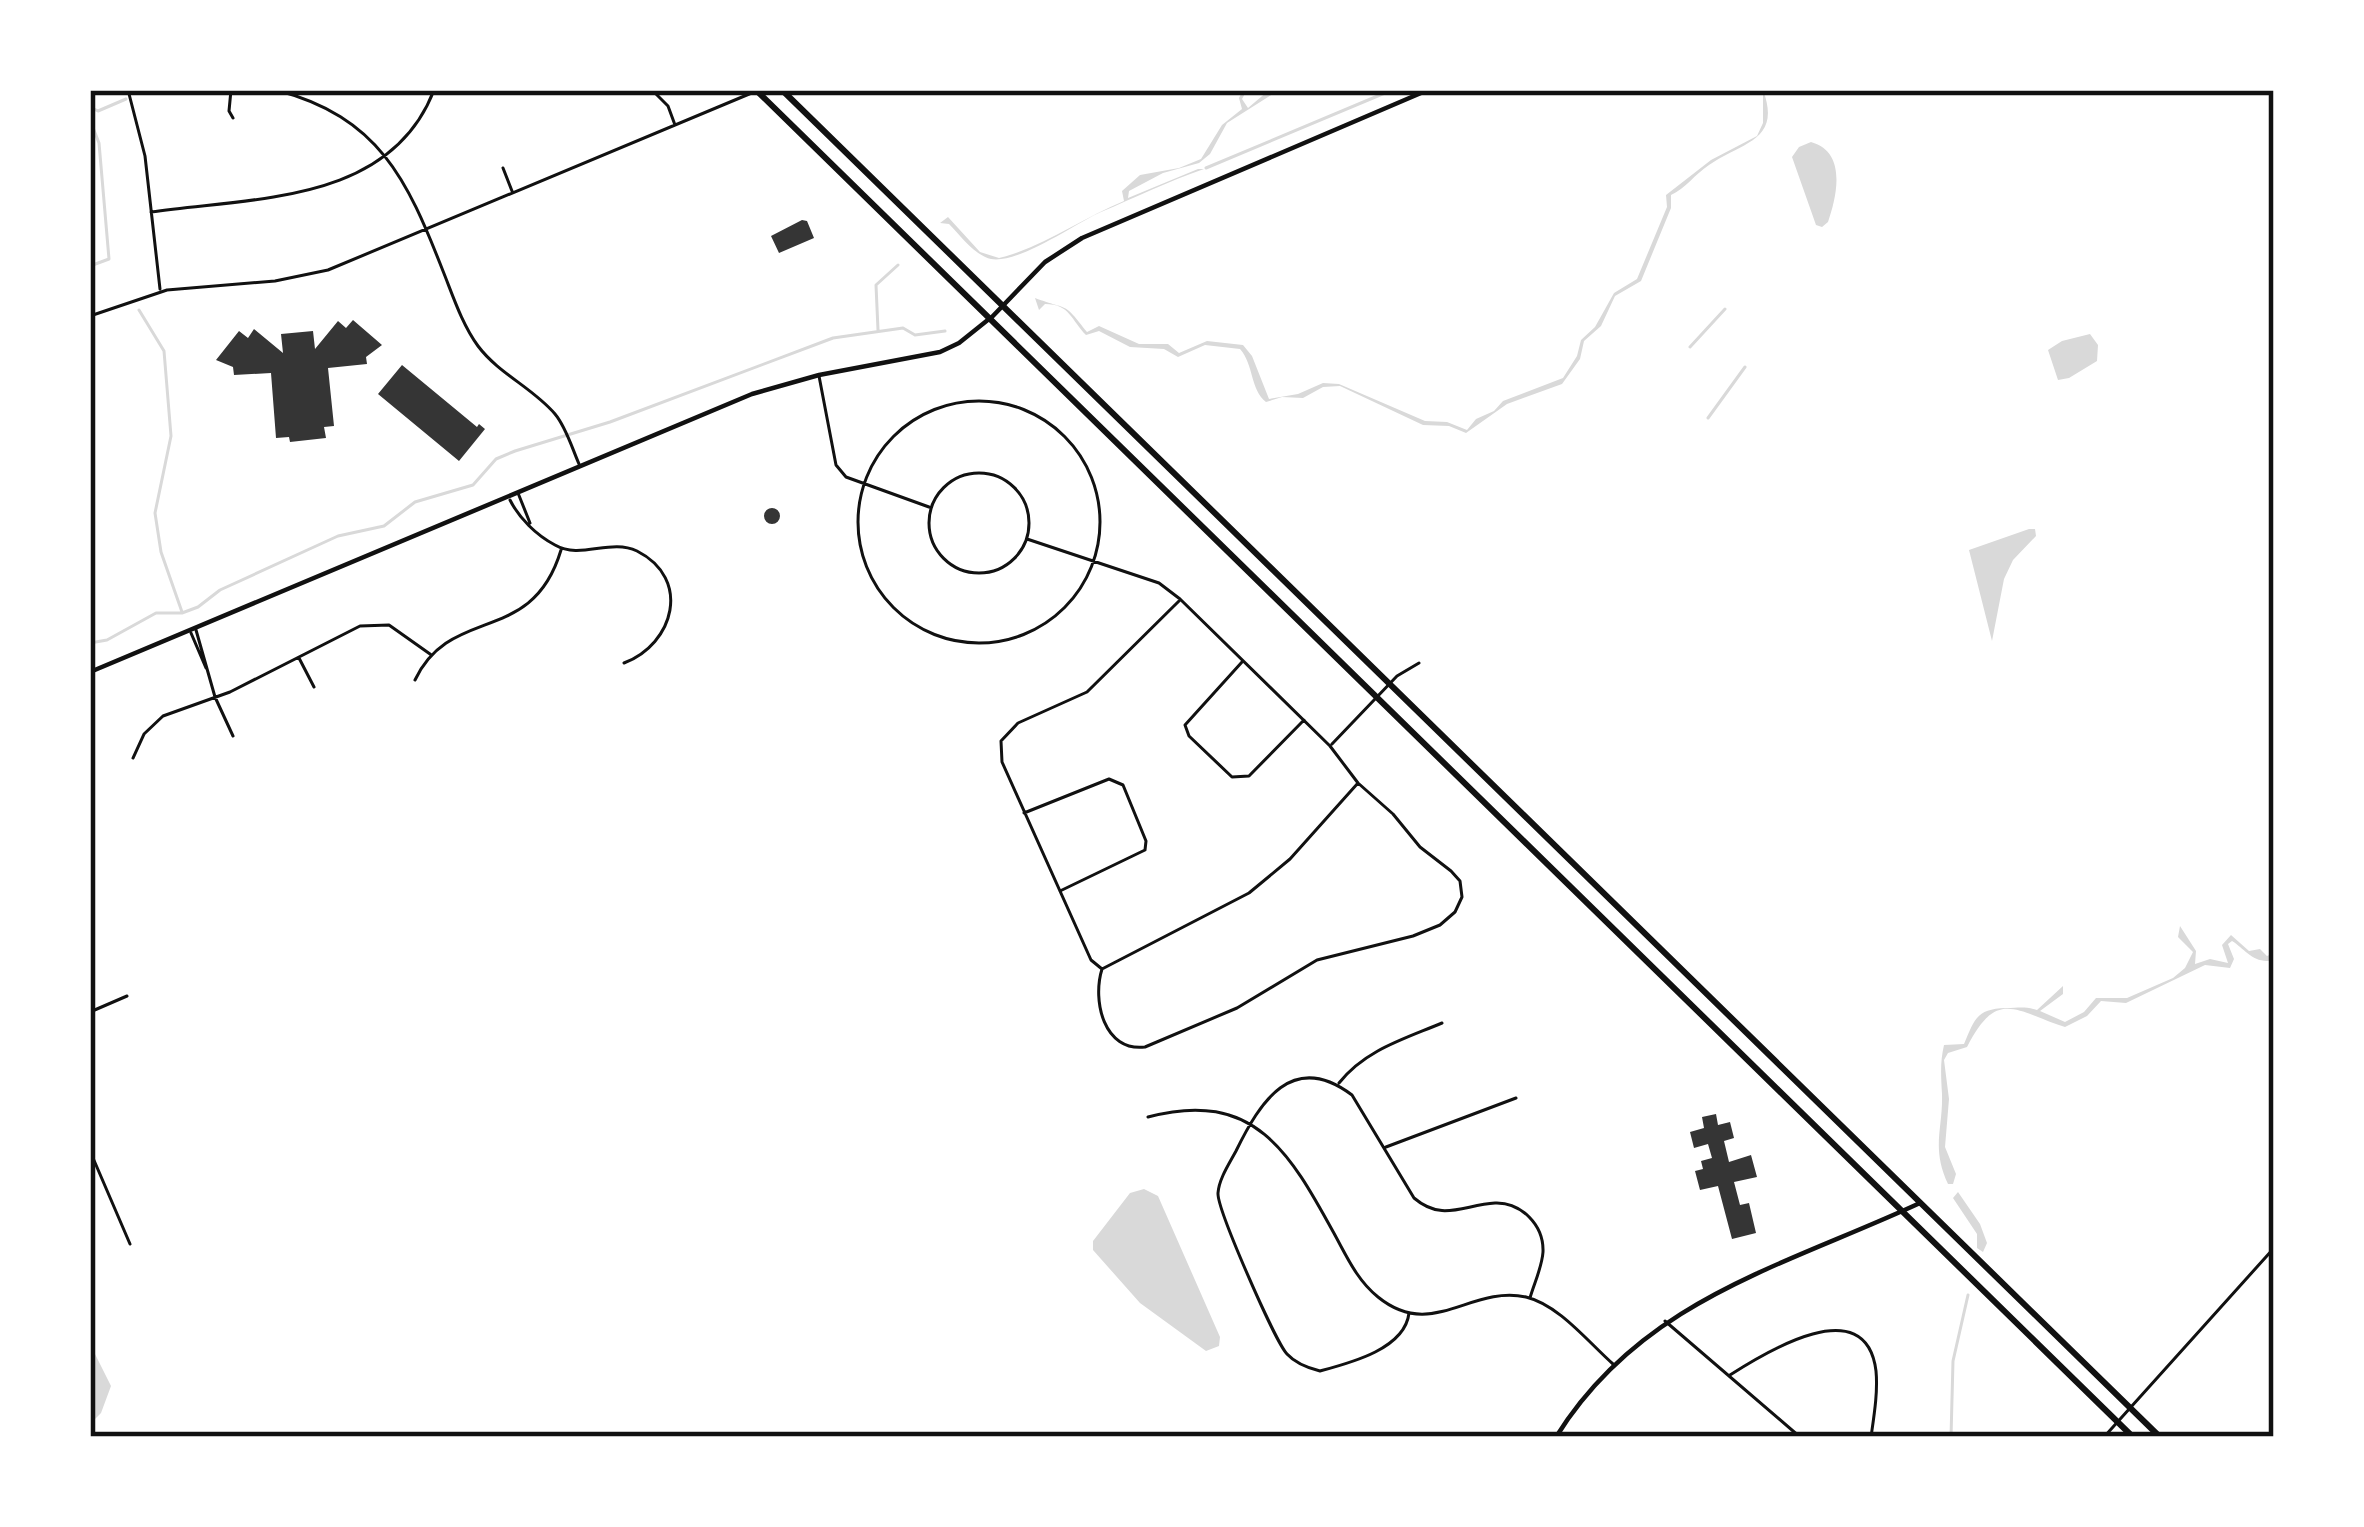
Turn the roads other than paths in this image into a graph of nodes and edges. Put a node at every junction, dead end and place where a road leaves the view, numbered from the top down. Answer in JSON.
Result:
{"nodes":[{"id":1,"x":128,"y":90,"type":"edge"},
{"id":2,"x":231,"y":90,"type":"edge"},
{"id":3,"x":276,"y":90,"type":"edge"},
{"id":4,"x":434,"y":90,"type":"edge"},
{"id":5,"x":652,"y":90,"type":"edge"},
{"id":6,"x":757,"y":90,"type":"edge"},
{"id":7,"x":782,"y":90,"type":"edge"},
{"id":8,"x":1428,"y":90,"type":"edge"},
{"id":9,"x":233,"y":118,"type":"dead end"},
{"id":10,"x":676,"y":127,"type":"junction"},
{"id":11,"x":387,"y":155,"type":"junction"},
{"id":12,"x":503,"y":168,"type":"dead end"},
{"id":13,"x":513,"y":193,"type":"junction"},
{"id":14,"x":151,"y":212,"type":"junction"},
{"id":15,"x":427,"y":230,"type":"junction"},
{"id":16,"x":160,"y":292,"type":"junction"},
{"id":17,"x":1003,"y":307,"type":"junction"},
{"id":18,"x":90,"y":316,"type":"edge"},
{"id":19,"x":989,"y":319,"type":"junction"},
{"id":20,"x":819,"y":374,"type":"junction"},
{"id":21,"x":580,"y":465,"type":"junction"},
{"id":22,"x":863,"y":484,"type":"junction"},
{"id":23,"x":518,"y":492,"type":"junction"},
{"id":24,"x":508,"y":496,"type":"junction"},
{"id":25,"x":930,"y":507,"type":"junction"},
{"id":26,"x":530,"y":525,"type":"junction"},
{"id":27,"x":1027,"y":539,"type":"junction"},
{"id":28,"x":562,"y":548,"type":"junction"},
{"id":29,"x":1094,"y":560,"type":"junction"},
{"id":30,"x":1180,"y":599,"type":"junction"},
{"id":31,"x":193,"y":629,"type":"junction"},
{"id":32,"x":430,"y":654,"type":"junction"},
{"id":33,"x":298,"y":656,"type":"junction"},
{"id":34,"x":1243,"y":661,"type":"junction"},
{"id":35,"x":624,"y":663,"type":"dead end"},
{"id":36,"x":1419,"y":663,"type":"dead end"},
{"id":37,"x":90,"y":672,"type":"edge"},
{"id":38,"x":415,"y":680,"type":"dead end"},
{"id":39,"x":1390,"y":683,"type":"junction"},
{"id":40,"x":314,"y":687,"type":"dead end"},
{"id":41,"x":215,"y":698,"type":"junction"},
{"id":42,"x":1378,"y":698,"type":"junction"},
{"id":43,"x":1304,"y":720,"type":"junction"},
{"id":44,"x":233,"y":736,"type":"dead end"},
{"id":45,"x":1330,"y":746,"type":"junction"},
{"id":46,"x":133,"y":758,"type":"dead end"},
{"id":47,"x":1358,"y":783,"type":"junction"},
{"id":48,"x":1024,"y":813,"type":"junction"},
{"id":49,"x":1059,"y":892,"type":"junction"},
{"id":50,"x":1102,"y":969,"type":"junction"},
{"id":51,"x":127,"y":996,"type":"dead end"},
{"id":52,"x":90,"y":1012,"type":"edge"},
{"id":53,"x":1442,"y":1023,"type":"dead end"},
{"id":54,"x":1338,"y":1084,"type":"junction"},
{"id":55,"x":1516,"y":1098,"type":"dead end"},
{"id":56,"x":1148,"y":1117,"type":"dead end"},
{"id":57,"x":1249,"y":1125,"type":"junction"},
{"id":58,"x":1384,"y":1148,"type":"junction"},
{"id":59,"x":90,"y":1151,"type":"edge"},
{"id":60,"x":1920,"y":1202,"type":"junction"},
{"id":61,"x":1902,"y":1211,"type":"junction"},
{"id":62,"x":130,"y":1244,"type":"dead end"},
{"id":63,"x":2274,"y":1248,"type":"edge"},
{"id":64,"x":1530,"y":1298,"type":"junction"},
{"id":65,"x":1409,"y":1313,"type":"junction"},
{"id":66,"x":1665,"y":1322,"type":"junction"},
{"id":67,"x":1613,"y":1364,"type":"junction"},
{"id":68,"x":1730,"y":1376,"type":"junction"},
{"id":69,"x":2129,"y":1407,"type":"junction"},
{"id":70,"x":2117,"y":1421,"type":"junction"},
{"id":71,"x":1556,"y":1437,"type":"edge"},
{"id":72,"x":1800,"y":1437,"type":"edge"},
{"id":73,"x":1871,"y":1437,"type":"edge"},
{"id":74,"x":2104,"y":1437,"type":"edge"},
{"id":75,"x":2133,"y":1437,"type":"edge"},
{"id":76,"x":2160,"y":1437,"type":"edge"}],
"edges":[{"from":1,"to":14,"type":"street"},
{"from":2,"to":9,"type":"street"},
{"from":3,"to":11,"type":"street"},
{"from":4,"to":11,"type":"street"},
{"from":5,"to":10,"type":"street"},
{"from":6,"to":10,"type":"street"},
{"from":6,"to":19,"type":"highway"},
{"from":7,"to":17,"type":"highway"},
{"from":8,"to":17,"type":"street"},
{"from":10,"to":13,"type":"street"},
{"from":11,"to":14,"type":"street"},
{"from":11,"to":15,"type":"street"},
{"from":12,"to":13,"type":"street"},
{"from":13,"to":15,"type":"street"},
{"from":14,"to":16,"type":"street"},
{"from":15,"to":16,"type":"street"},
{"from":15,"to":21,"type":"street"},
{"from":16,"to":18,"type":"street"},
{"from":17,"to":19,"type":"street"},
{"from":17,"to":39,"type":"highway"},
{"from":19,"to":20,"type":"street"},
{"from":19,"to":42,"type":"highway"},
{"from":20,"to":21,"type":"street"},
{"from":20,"to":22,"type":"street"},
{"from":21,"to":23,"type":"street"},
{"from":22,"to":25,"type":"street"},
{"from":22,"to":29,"type":"street"},
{"from":22,"to":29,"type":"street"},
{"from":23,"to":24,"type":"street"},
{"from":23,"to":26,"type":"street"},
{"from":24,"to":26,"type":"street"},
{"from":24,"to":31,"type":"street"},
{"from":25,"to":27,"type":"street"},
{"from":25,"to":27,"type":"street"},
{"from":26,"to":28,"type":"street"},
{"from":27,"to":29,"type":"street"},
{"from":28,"to":32,"type":"street"},
{"from":28,"to":35,"type":"street"},
{"from":29,"to":30,"type":"street"},
{"from":30,"to":34,"type":"street"},
{"from":30,"to":48,"type":"street"},
{"from":31,"to":37,"type":"street"},
{"from":31,"to":41,"type":"street"},
{"from":32,"to":33,"type":"street"},
{"from":32,"to":38,"type":"street"},
{"from":33,"to":40,"type":"street"},
{"from":33,"to":41,"type":"street"},
{"from":34,"to":43,"type":"street"},
{"from":34,"to":43,"type":"street"},
{"from":36,"to":39,"type":"street"},
{"from":39,"to":42,"type":"street"},
{"from":39,"to":60,"type":"highway"},
{"from":41,"to":44,"type":"street"},
{"from":41,"to":46,"type":"street"},
{"from":42,"to":45,"type":"street"},
{"from":42,"to":61,"type":"highway"},
{"from":43,"to":45,"type":"street"},
{"from":45,"to":47,"type":"street"},
{"from":47,"to":50,"type":"street"},
{"from":47,"to":50,"type":"street"},
{"from":48,"to":49,"type":"street"},
{"from":48,"to":49,"type":"street"},
{"from":49,"to":50,"type":"street"},
{"from":51,"to":52,"type":"street"},
{"from":53,"to":54,"type":"street"},
{"from":54,"to":57,"type":"street"},
{"from":54,"to":58,"type":"street"},
{"from":55,"to":58,"type":"street"},
{"from":56,"to":57,"type":"street"},
{"from":57,"to":65,"type":"street"},
{"from":57,"to":65,"type":"street"},
{"from":58,"to":64,"type":"street"},
{"from":59,"to":62,"type":"street"},
{"from":60,"to":61,"type":"street"},
{"from":60,"to":69,"type":"highway"},
{"from":61,"to":66,"type":"street"},
{"from":61,"to":70,"type":"highway"},
{"from":63,"to":69,"type":"street"},
{"from":64,"to":65,"type":"street"},
{"from":64,"to":67,"type":"street"},
{"from":66,"to":67,"type":"street"},
{"from":66,"to":68,"type":"street"},
{"from":67,"to":71,"type":"street"},
{"from":68,"to":72,"type":"street"},
{"from":68,"to":73,"type":"street"},
{"from":69,"to":70,"type":"street"},
{"from":69,"to":76,"type":"highway"},
{"from":70,"to":74,"type":"street"},
{"from":70,"to":75,"type":"highway"}]}
